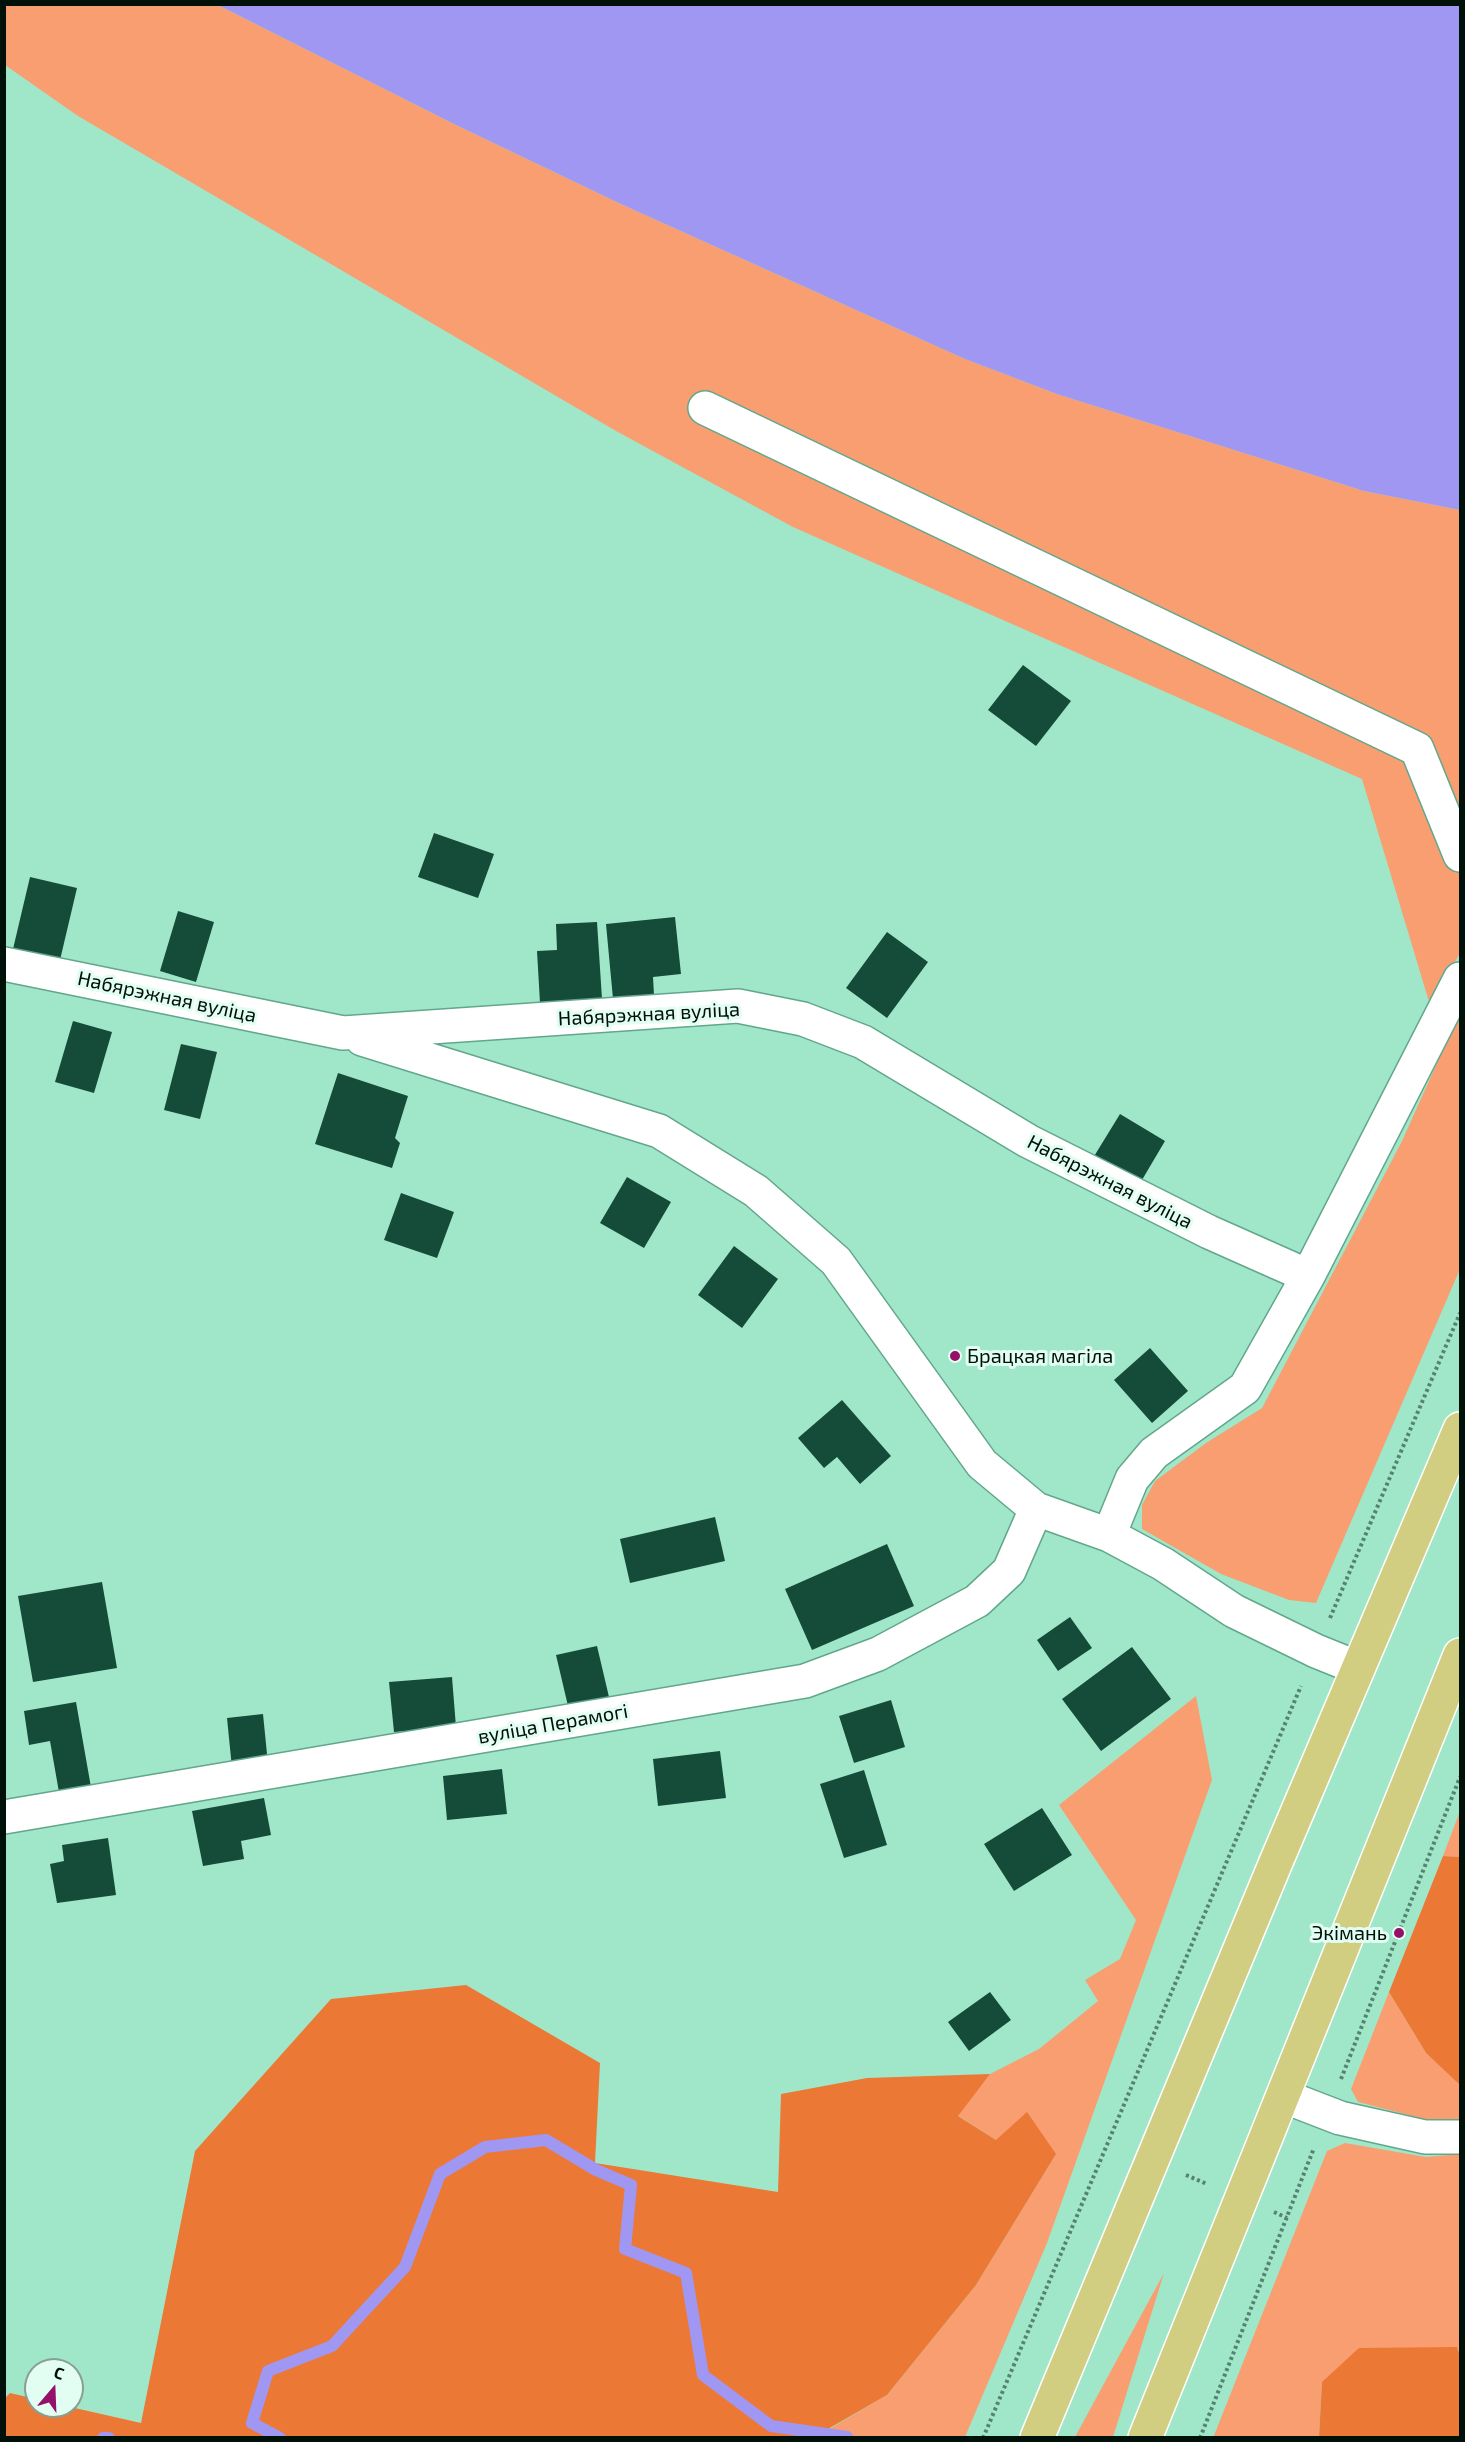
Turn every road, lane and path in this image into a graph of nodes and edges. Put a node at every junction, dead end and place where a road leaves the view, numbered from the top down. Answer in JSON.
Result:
{"nodes":[{"id":1,"x":705,"y":408,"type":"dead end"},
{"id":2,"x":1461,"y":855,"type":"edge"},
{"id":3,"x":4,"y":964,"type":"edge"},
{"id":4,"x":1461,"y":979,"type":"edge"},
{"id":5,"x":343,"y":1033,"type":"junction"},
{"id":6,"x":1308,"y":1276,"type":"junction"},
{"id":7,"x":1461,"y":1313,"type":"edge"},
{"id":8,"x":1461,"y":1429,"type":"edge"},
{"id":9,"x":1036,"y":1509,"type":"junction"},
{"id":10,"x":1109,"y":1535,"type":"junction"},
{"id":11,"x":1316,"y":1651,"type":"junction"},
{"id":12,"x":1461,"y":1655,"type":"edge"},
{"id":13,"x":1358,"y":1668,"type":"junction"},
{"id":14,"x":4,"y":1817,"type":"edge"},
{"id":15,"x":1283,"y":2096,"type":"junction"},
{"id":16,"x":1461,"y":2137,"type":"edge"},
{"id":17,"x":1108,"y":2142,"type":"junction"},
{"id":18,"x":1152,"y":2161,"type":"junction"},
{"id":19,"x":1241,"y":2198,"type":"junction"},
{"id":20,"x":1287,"y":2218,"type":"dead end"},
{"id":21,"x":983,"y":2438,"type":"edge"},
{"id":22,"x":1037,"y":2438,"type":"edge"},
{"id":23,"x":1145,"y":2438,"type":"edge"}],
"edges":[{"from":1,"to":2,"type":"street"},
{"from":3,"to":5,"type":"street","name":"Набярэжная вуліца"},
{"from":4,"to":6,"type":"street"},
{"from":5,"to":6,"type":"street","name":"Набярэжная вуліца"},
{"from":5,"to":9,"type":"street"},
{"from":6,"to":10,"type":"street"},
{"from":7,"to":11,"type":"path"},
{"from":8,"to":13,"type":"main road"},
{"from":9,"to":10,"type":"street"},
{"from":9,"to":14,"type":"street","name":"вуліца Перамогі"},
{"from":10,"to":11,"type":"street"},
{"from":11,"to":13,"type":"street"},
{"from":11,"to":17,"type":"path"},
{"from":12,"to":15,"type":"main road"},
{"from":13,"to":18,"type":"main road"},
{"from":15,"to":16,"type":"street"},
{"from":15,"to":19,"type":"main road"},
{"from":17,"to":18,"type":"path"},
{"from":17,"to":21,"type":"path"},
{"from":18,"to":19,"type":"path"},
{"from":18,"to":22,"type":"main road"},
{"from":19,"to":20,"type":"path"},
{"from":19,"to":23,"type":"main road"}]}
